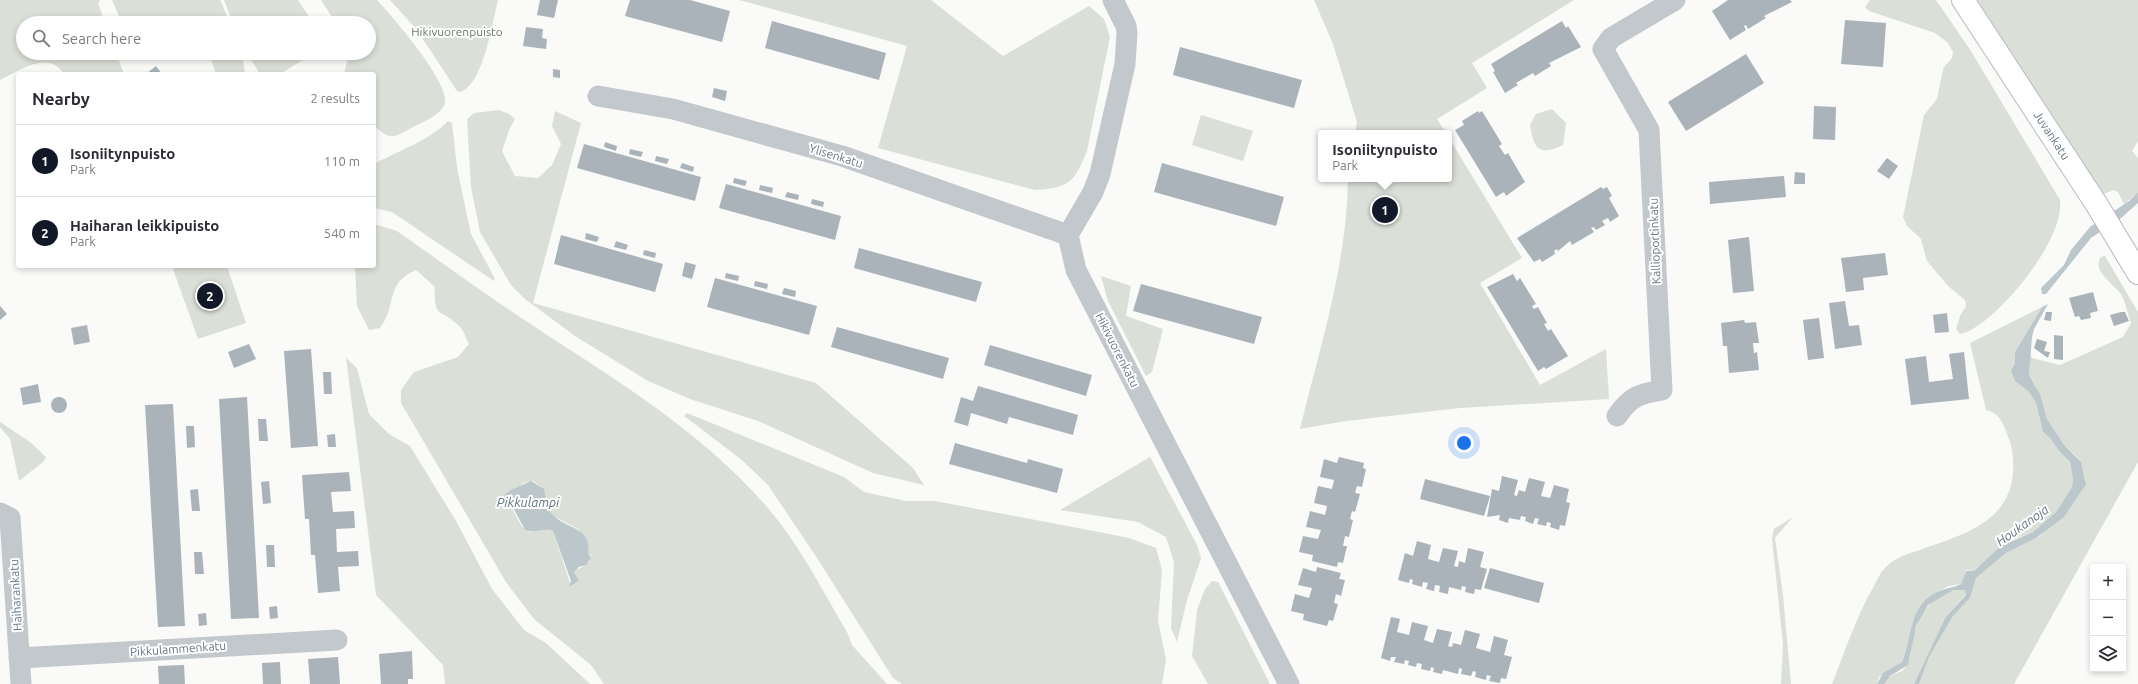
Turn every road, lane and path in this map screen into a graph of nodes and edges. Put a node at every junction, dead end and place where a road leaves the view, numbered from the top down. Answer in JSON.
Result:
{"nodes":[{"id":1,"x":1113,"y":0,"type":"edge"},
{"id":2,"x":1675,"y":0,"type":"edge"},
{"id":3,"x":1963,"y":0,"type":"edge"},
{"id":4,"x":598,"y":96,"type":"dead end"},
{"id":5,"x":1068,"y":235,"type":"junction"},
{"id":6,"x":2138,"y":273,"type":"edge"},
{"id":7,"x":1617,"y":416,"type":"dead end"},
{"id":8,"x":0,"y":513,"type":"edge"},
{"id":9,"x":337,"y":640,"type":"dead end"},
{"id":10,"x":19,"y":658,"type":"junction"},
{"id":11,"x":21,"y":684,"type":"edge"},
{"id":12,"x":1289,"y":684,"type":"edge"}],
"edges":[{"from":1,"to":5,"type":"street"},
{"from":2,"to":7,"type":"street","name":"Kallioportinkatu"},
{"from":3,"to":6,"type":"main road","name":"Juvankatu"},
{"from":4,"to":5,"type":"street","name":"Ylisenkatu"},
{"from":5,"to":12,"type":"street","name":"Hikivuorenkatu"},
{"from":8,"to":10,"type":"street","name":"Haiharankatu"},
{"from":9,"to":10,"type":"street","name":"Pikkulammenkatu"},
{"from":10,"to":11,"type":"street","name":"Haiharankatu"}]}
